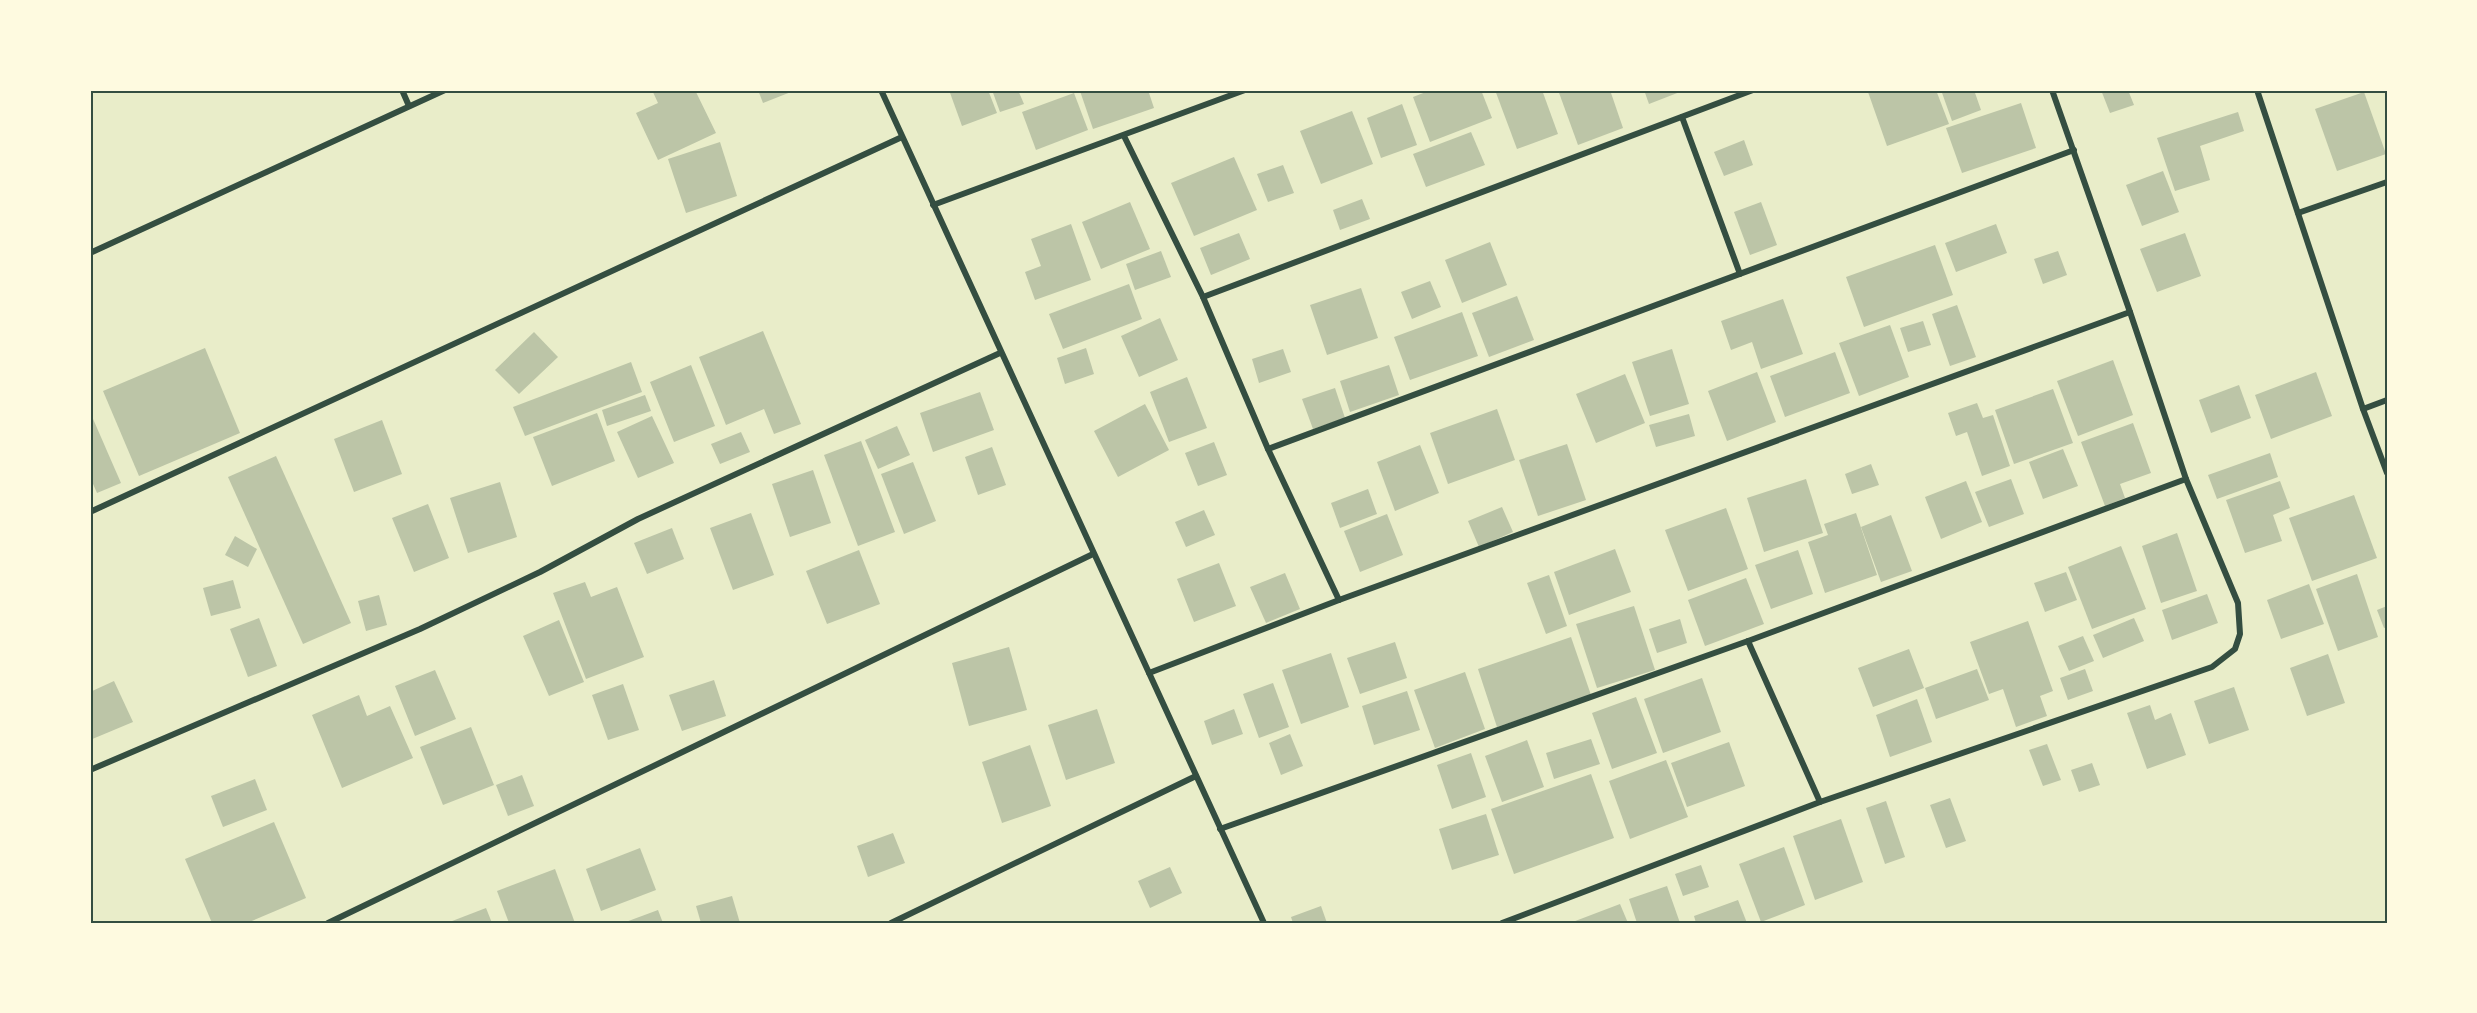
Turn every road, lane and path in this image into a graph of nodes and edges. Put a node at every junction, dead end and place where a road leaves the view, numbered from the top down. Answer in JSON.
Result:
{"nodes":[{"id":1,"x":402,"y":90,"type":"edge"},
{"id":2,"x":445,"y":90,"type":"edge"},
{"id":3,"x":881,"y":90,"type":"edge"},
{"id":4,"x":1245,"y":90,"type":"edge"},
{"id":5,"x":1753,"y":90,"type":"edge"},
{"id":6,"x":2052,"y":90,"type":"edge"},
{"id":7,"x":2257,"y":90,"type":"edge"},
{"id":8,"x":410,"y":106,"type":"junction"},
{"id":9,"x":1682,"y":117,"type":"junction"},
{"id":10,"x":1124,"y":136,"type":"junction"},
{"id":11,"x":902,"y":137,"type":"junction"},
{"id":12,"x":2074,"y":150,"type":"junction"},
{"id":13,"x":2387,"y":182,"type":"edge"},
{"id":14,"x":933,"y":205,"type":"junction"},
{"id":15,"x":2298,"y":213,"type":"junction"},
{"id":16,"x":90,"y":253,"type":"edge"},
{"id":17,"x":1740,"y":274,"type":"junction"},
{"id":18,"x":1203,"y":297,"type":"junction"},
{"id":19,"x":2130,"y":312,"type":"junction"},
{"id":20,"x":1000,"y":352,"type":"junction"},
{"id":21,"x":2387,"y":400,"type":"edge"},
{"id":22,"x":2362,"y":409,"type":"junction"},
{"id":23,"x":1268,"y":449,"type":"junction"},
{"id":24,"x":2387,"y":473,"type":"edge"},
{"id":25,"x":2186,"y":479,"type":"junction"},
{"id":26,"x":90,"y":512,"type":"edge"},
{"id":27,"x":1093,"y":554,"type":"junction"},
{"id":28,"x":1339,"y":600,"type":"junction"},
{"id":29,"x":1748,"y":641,"type":"junction"},
{"id":30,"x":1149,"y":673,"type":"junction"},
{"id":31,"x":90,"y":770,"type":"edge"},
{"id":32,"x":1196,"y":776,"type":"junction"},
{"id":33,"x":1820,"y":802,"type":"junction"},
{"id":34,"x":1220,"y":828,"type":"junction"},
{"id":35,"x":328,"y":923,"type":"edge"},
{"id":36,"x":891,"y":923,"type":"edge"},
{"id":37,"x":1264,"y":923,"type":"edge"},
{"id":38,"x":1502,"y":923,"type":"edge"}],
"edges":[{"from":1,"to":8,"type":"street"},
{"from":2,"to":8,"type":"street"},
{"from":3,"to":11,"type":"street"},
{"from":4,"to":10,"type":"street"},
{"from":5,"to":9,"type":"street"},
{"from":6,"to":12,"type":"street"},
{"from":7,"to":15,"type":"street"},
{"from":8,"to":16,"type":"street"},
{"from":9,"to":17,"type":"street"},
{"from":9,"to":18,"type":"street"},
{"from":10,"to":14,"type":"street"},
{"from":10,"to":18,"type":"street"},
{"from":11,"to":14,"type":"street"},
{"from":11,"to":26,"type":"street"},
{"from":12,"to":17,"type":"street"},
{"from":12,"to":19,"type":"street"},
{"from":13,"to":15,"type":"street"},
{"from":14,"to":20,"type":"street"},
{"from":15,"to":22,"type":"street"},
{"from":17,"to":23,"type":"street"},
{"from":18,"to":23,"type":"street"},
{"from":19,"to":25,"type":"street"},
{"from":19,"to":28,"type":"street"},
{"from":20,"to":27,"type":"street"},
{"from":20,"to":31,"type":"street"},
{"from":21,"to":22,"type":"street"},
{"from":22,"to":24,"type":"street"},
{"from":23,"to":28,"type":"street"},
{"from":25,"to":29,"type":"street"},
{"from":25,"to":33,"type":"street"},
{"from":27,"to":30,"type":"street"},
{"from":27,"to":35,"type":"street"},
{"from":28,"to":30,"type":"street"},
{"from":29,"to":33,"type":"street"},
{"from":29,"to":34,"type":"street"},
{"from":30,"to":32,"type":"street"},
{"from":32,"to":34,"type":"street"},
{"from":32,"to":36,"type":"street"},
{"from":33,"to":38,"type":"street"},
{"from":34,"to":37,"type":"street"}]}
